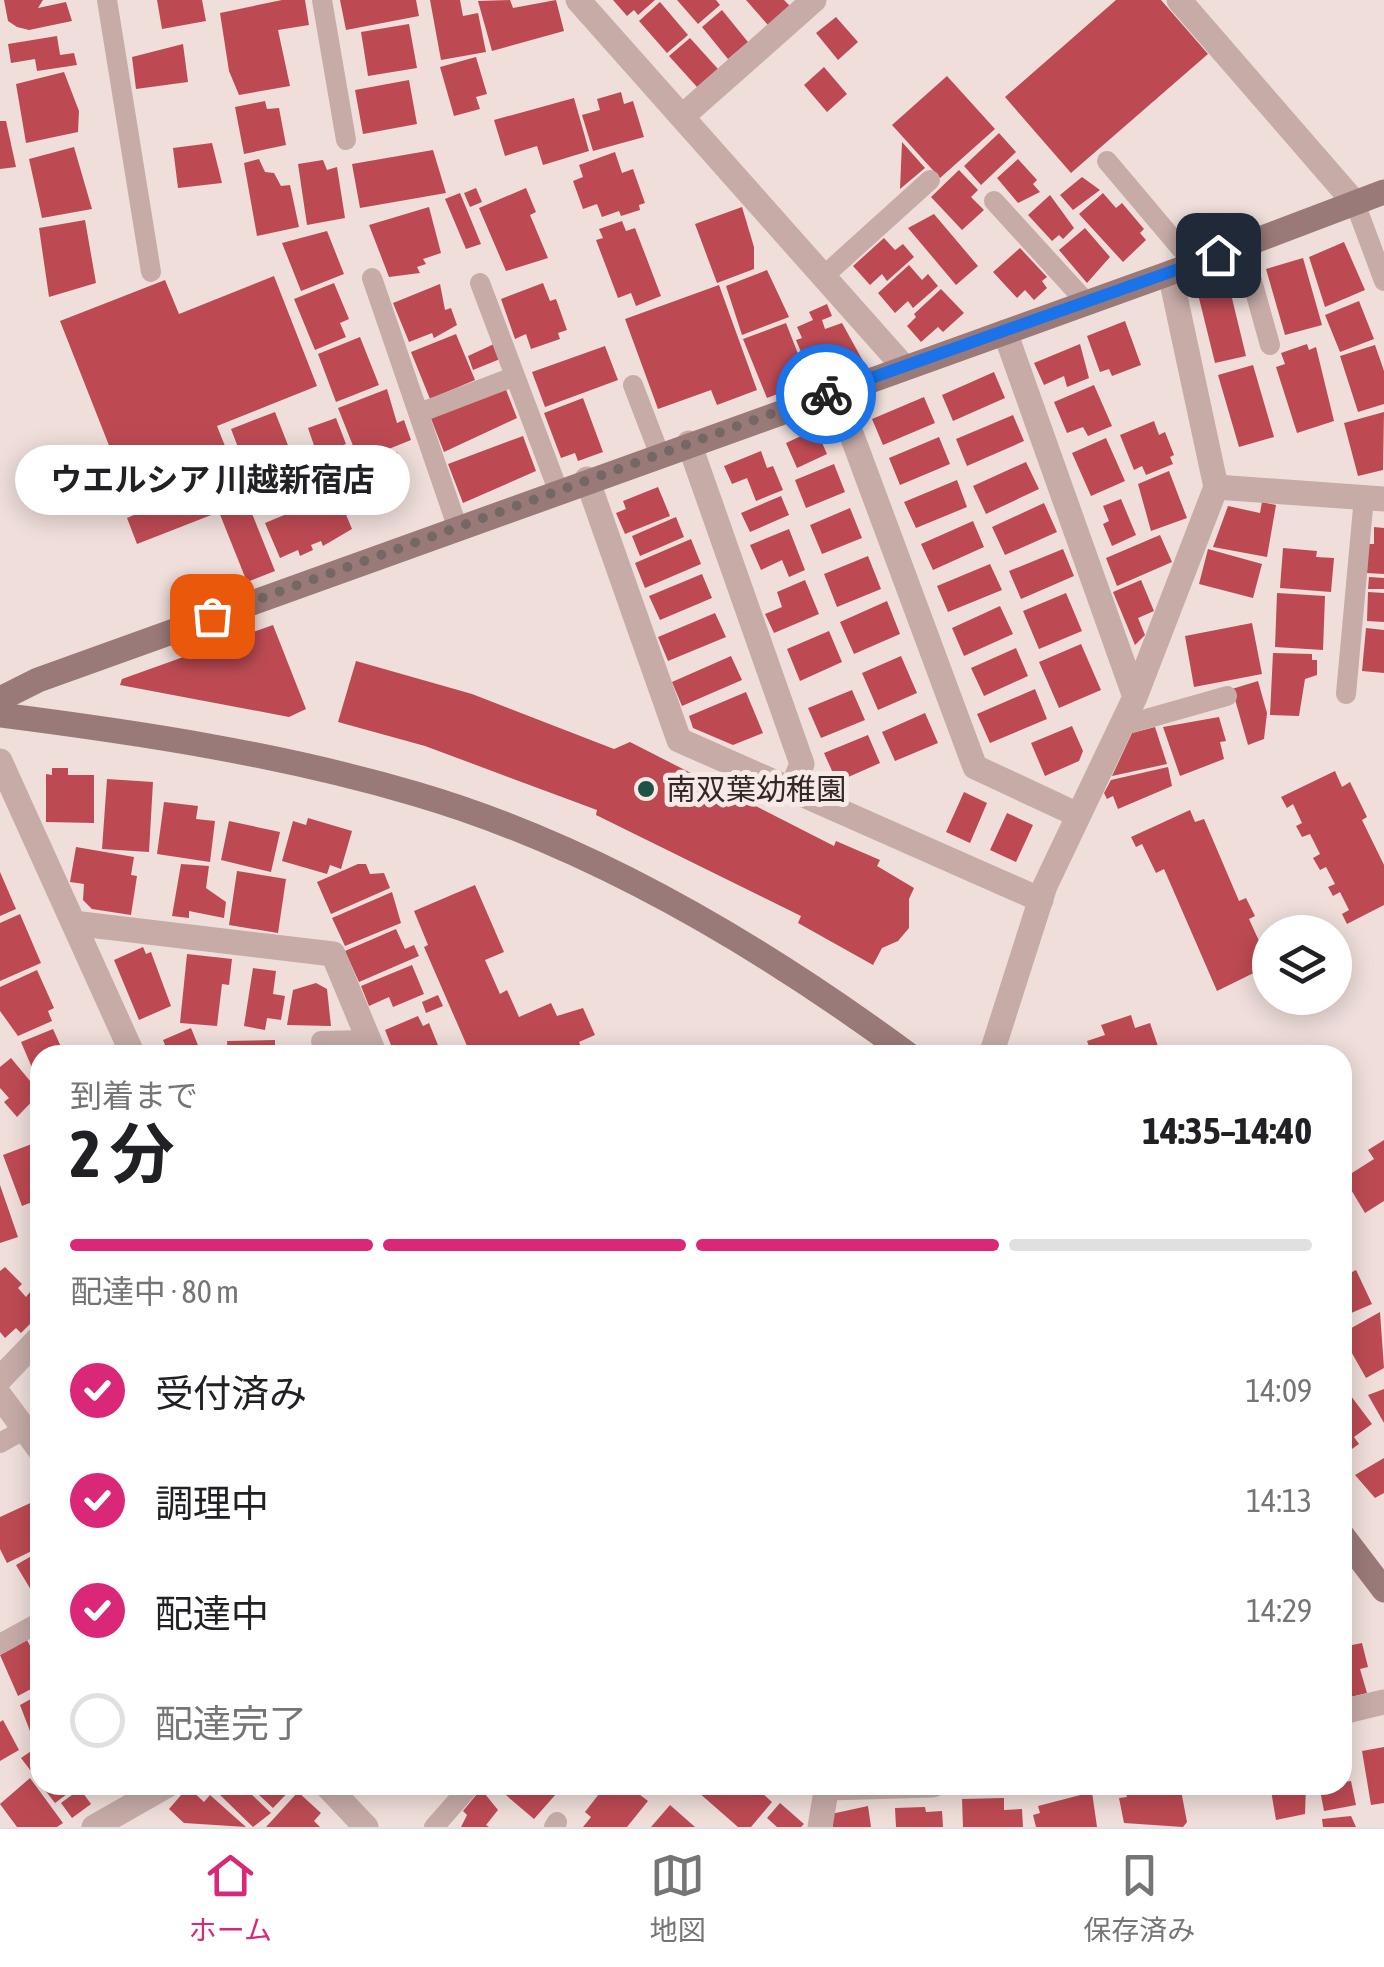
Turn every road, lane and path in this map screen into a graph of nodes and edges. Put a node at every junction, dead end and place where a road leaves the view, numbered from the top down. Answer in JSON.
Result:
{"nodes":[{"id":1,"x":107,"y":0,"type":"edge"},
{"id":2,"x":322,"y":0,"type":"edge"},
{"id":3,"x":578,"y":0,"type":"edge"},
{"id":4,"x":814,"y":0,"type":"edge"},
{"id":5,"x":1179,"y":0,"type":"edge"},
{"id":6,"x":684,"y":115,"type":"junction"},
{"id":7,"x":346,"y":140,"type":"dead end"},
{"id":8,"x":1108,"y":162,"type":"dead end"},
{"id":9,"x":930,"y":180,"type":"dead end"},
{"id":10,"x":1384,"y":192,"type":"edge"},
{"id":11,"x":994,"y":201,"type":"dead end"},
{"id":12,"x":1356,"y":203,"type":"junction"},
{"id":13,"x":1242,"y":245,"type":"junction"},
{"id":14,"x":1182,"y":269,"type":"junction"},
{"id":15,"x":151,"y":272,"type":"dead end"},
{"id":16,"x":826,"y":274,"type":"junction"},
{"id":17,"x":372,"y":278,"type":"dead end"},
{"id":18,"x":1384,"y":281,"type":"edge"},
{"id":19,"x":480,"y":283,"type":"dead end"},
{"id":20,"x":1088,"y":303,"type":"junction"},
{"id":21,"x":1005,"y":332,"type":"junction"},
{"id":22,"x":1270,"y":345,"type":"dead end"},
{"id":23,"x":904,"y":367,"type":"junction"},
{"id":24,"x":513,"y":377,"type":"junction"},
{"id":25,"x":633,"y":385,"type":"dead end"},
{"id":26,"x":835,"y":390,"type":"junction"},
{"id":27,"x":419,"y":412,"type":"junction"},
{"id":28,"x":689,"y":443,"type":"junction"},
{"id":29,"x":659,"y":453,"type":"junction"},
{"id":30,"x":587,"y":479,"type":"junction"},
{"id":31,"x":1216,"y":487,"type":"junction"},
{"id":32,"x":558,"y":490,"type":"junction"},
{"id":33,"x":1374,"y":498,"type":"edge"},
{"id":34,"x":457,"y":526,"type":"junction"},
{"id":35,"x":1346,"y":694,"type":"dead end"},
{"id":36,"x":1227,"y":696,"type":"dead end"},
{"id":37,"x":1134,"y":697,"type":"junction"},
{"id":38,"x":0,"y":699,"type":"edge"},
{"id":39,"x":0,"y":714,"type":"edge"},
{"id":40,"x":1121,"y":726,"type":"junction"},
{"id":41,"x":0,"y":761,"type":"edge"},
{"id":42,"x":792,"y":788,"type":"junction"},
{"id":43,"x":1078,"y":815,"type":"junction"},
{"id":44,"x":1040,"y":900,"type":"junction"},
{"id":45,"x":73,"y":923,"type":"junction"},
{"id":46,"x":322,"y":1041,"type":"dead end"},
{"id":47,"x":128,"y":1045,"type":"edge"},
{"id":48,"x":351,"y":1045,"type":"edge"},
{"id":49,"x":371,"y":1045,"type":"edge"},
{"id":50,"x":895,"y":1045,"type":"edge"},
{"id":51,"x":994,"y":1045,"type":"edge"},
{"id":52,"x":30,"y":1348,"type":"edge"},
{"id":53,"x":0,"y":1379,"type":"edge"},
{"id":54,"x":0,"y":1396,"type":"edge"},
{"id":55,"x":11,"y":1436,"type":"edge"},
{"id":56,"x":1352,"y":1548,"type":"edge"},
{"id":57,"x":1384,"y":1590,"type":"edge"},
{"id":58,"x":30,"y":1628,"type":"edge"},
{"id":59,"x":0,"y":1644,"type":"edge"},
{"id":60,"x":1384,"y":1702,"type":"edge"},
{"id":61,"x":1352,"y":1710,"type":"edge"},
{"id":62,"x":150,"y":1795,"type":"edge"},
{"id":63,"x":336,"y":1795,"type":"edge"},
{"id":64,"x":462,"y":1795,"type":"edge"},
{"id":65,"x":825,"y":1795,"type":"edge"},
{"id":66,"x":94,"y":1827,"type":"edge"},
{"id":67,"x":366,"y":1827,"type":"edge"},
{"id":68,"x":434,"y":1827,"type":"edge"},
{"id":69,"x":820,"y":1827,"type":"edge"}],
"edges":[{"from":1,"to":15,"type":"lane"},
{"from":2,"to":7,"type":"lane"},
{"from":3,"to":6,"type":"street"},
{"from":4,"to":6,"type":"street"},
{"from":5,"to":12,"type":"street"},
{"from":6,"to":16,"type":"street"},
{"from":8,"to":14,"type":"lane"},
{"from":9,"to":16,"type":"lane"},
{"from":10,"to":12,"type":"street"},
{"from":11,"to":20,"type":"lane"},
{"from":12,"to":13,"type":"street"},
{"from":12,"to":18,"type":"lane"},
{"from":13,"to":14,"type":"street"},
{"from":13,"to":22,"type":"lane"},
{"from":14,"to":20,"type":"street"},
{"from":14,"to":31,"type":"street"},
{"from":16,"to":23,"type":"street"},
{"from":17,"to":27,"type":"lane"},
{"from":19,"to":24,"type":"lane"},
{"from":20,"to":21,"type":"street"},
{"from":21,"to":23,"type":"street"},
{"from":21,"to":37,"type":"street"},
{"from":23,"to":26,"type":"street"},
{"from":24,"to":27,"type":"lane"},
{"from":24,"to":32,"type":"lane"},
{"from":25,"to":29,"type":"lane"},
{"from":26,"to":28,"type":"street"},
{"from":26,"to":43,"type":"street"},
{"from":27,"to":34,"type":"lane"},
{"from":28,"to":29,"type":"street"},
{"from":28,"to":42,"type":"street"},
{"from":29,"to":30,"type":"street"},
{"from":30,"to":32,"type":"street"},
{"from":30,"to":42,"type":"street"},
{"from":31,"to":33,"type":"street"},
{"from":31,"to":37,"type":"street"},
{"from":32,"to":34,"type":"street"},
{"from":33,"to":35,"type":"lane"},
{"from":34,"to":38,"type":"street"},
{"from":36,"to":40,"type":"lane"},
{"from":37,"to":40,"type":"street"},
{"from":39,"to":50,"type":"street"},
{"from":40,"to":43,"type":"street"},
{"from":41,"to":45,"type":"street"},
{"from":42,"to":44,"type":"street"},
{"from":43,"to":44,"type":"street"},
{"from":44,"to":51,"type":"street"},
{"from":45,"to":47,"type":"street"},
{"from":45,"to":49,"type":"street"},
{"from":46,"to":48,"type":"lane"},
{"from":52,"to":53,"type":"street"},
{"from":54,"to":55,"type":"street"},
{"from":56,"to":57,"type":"street"},
{"from":58,"to":59,"type":"lane"},
{"from":60,"to":61,"type":"street"},
{"from":62,"to":66,"type":"street"},
{"from":63,"to":67,"type":"street"},
{"from":64,"to":68,"type":"lane"},
{"from":65,"to":69,"type":"street"}]}
